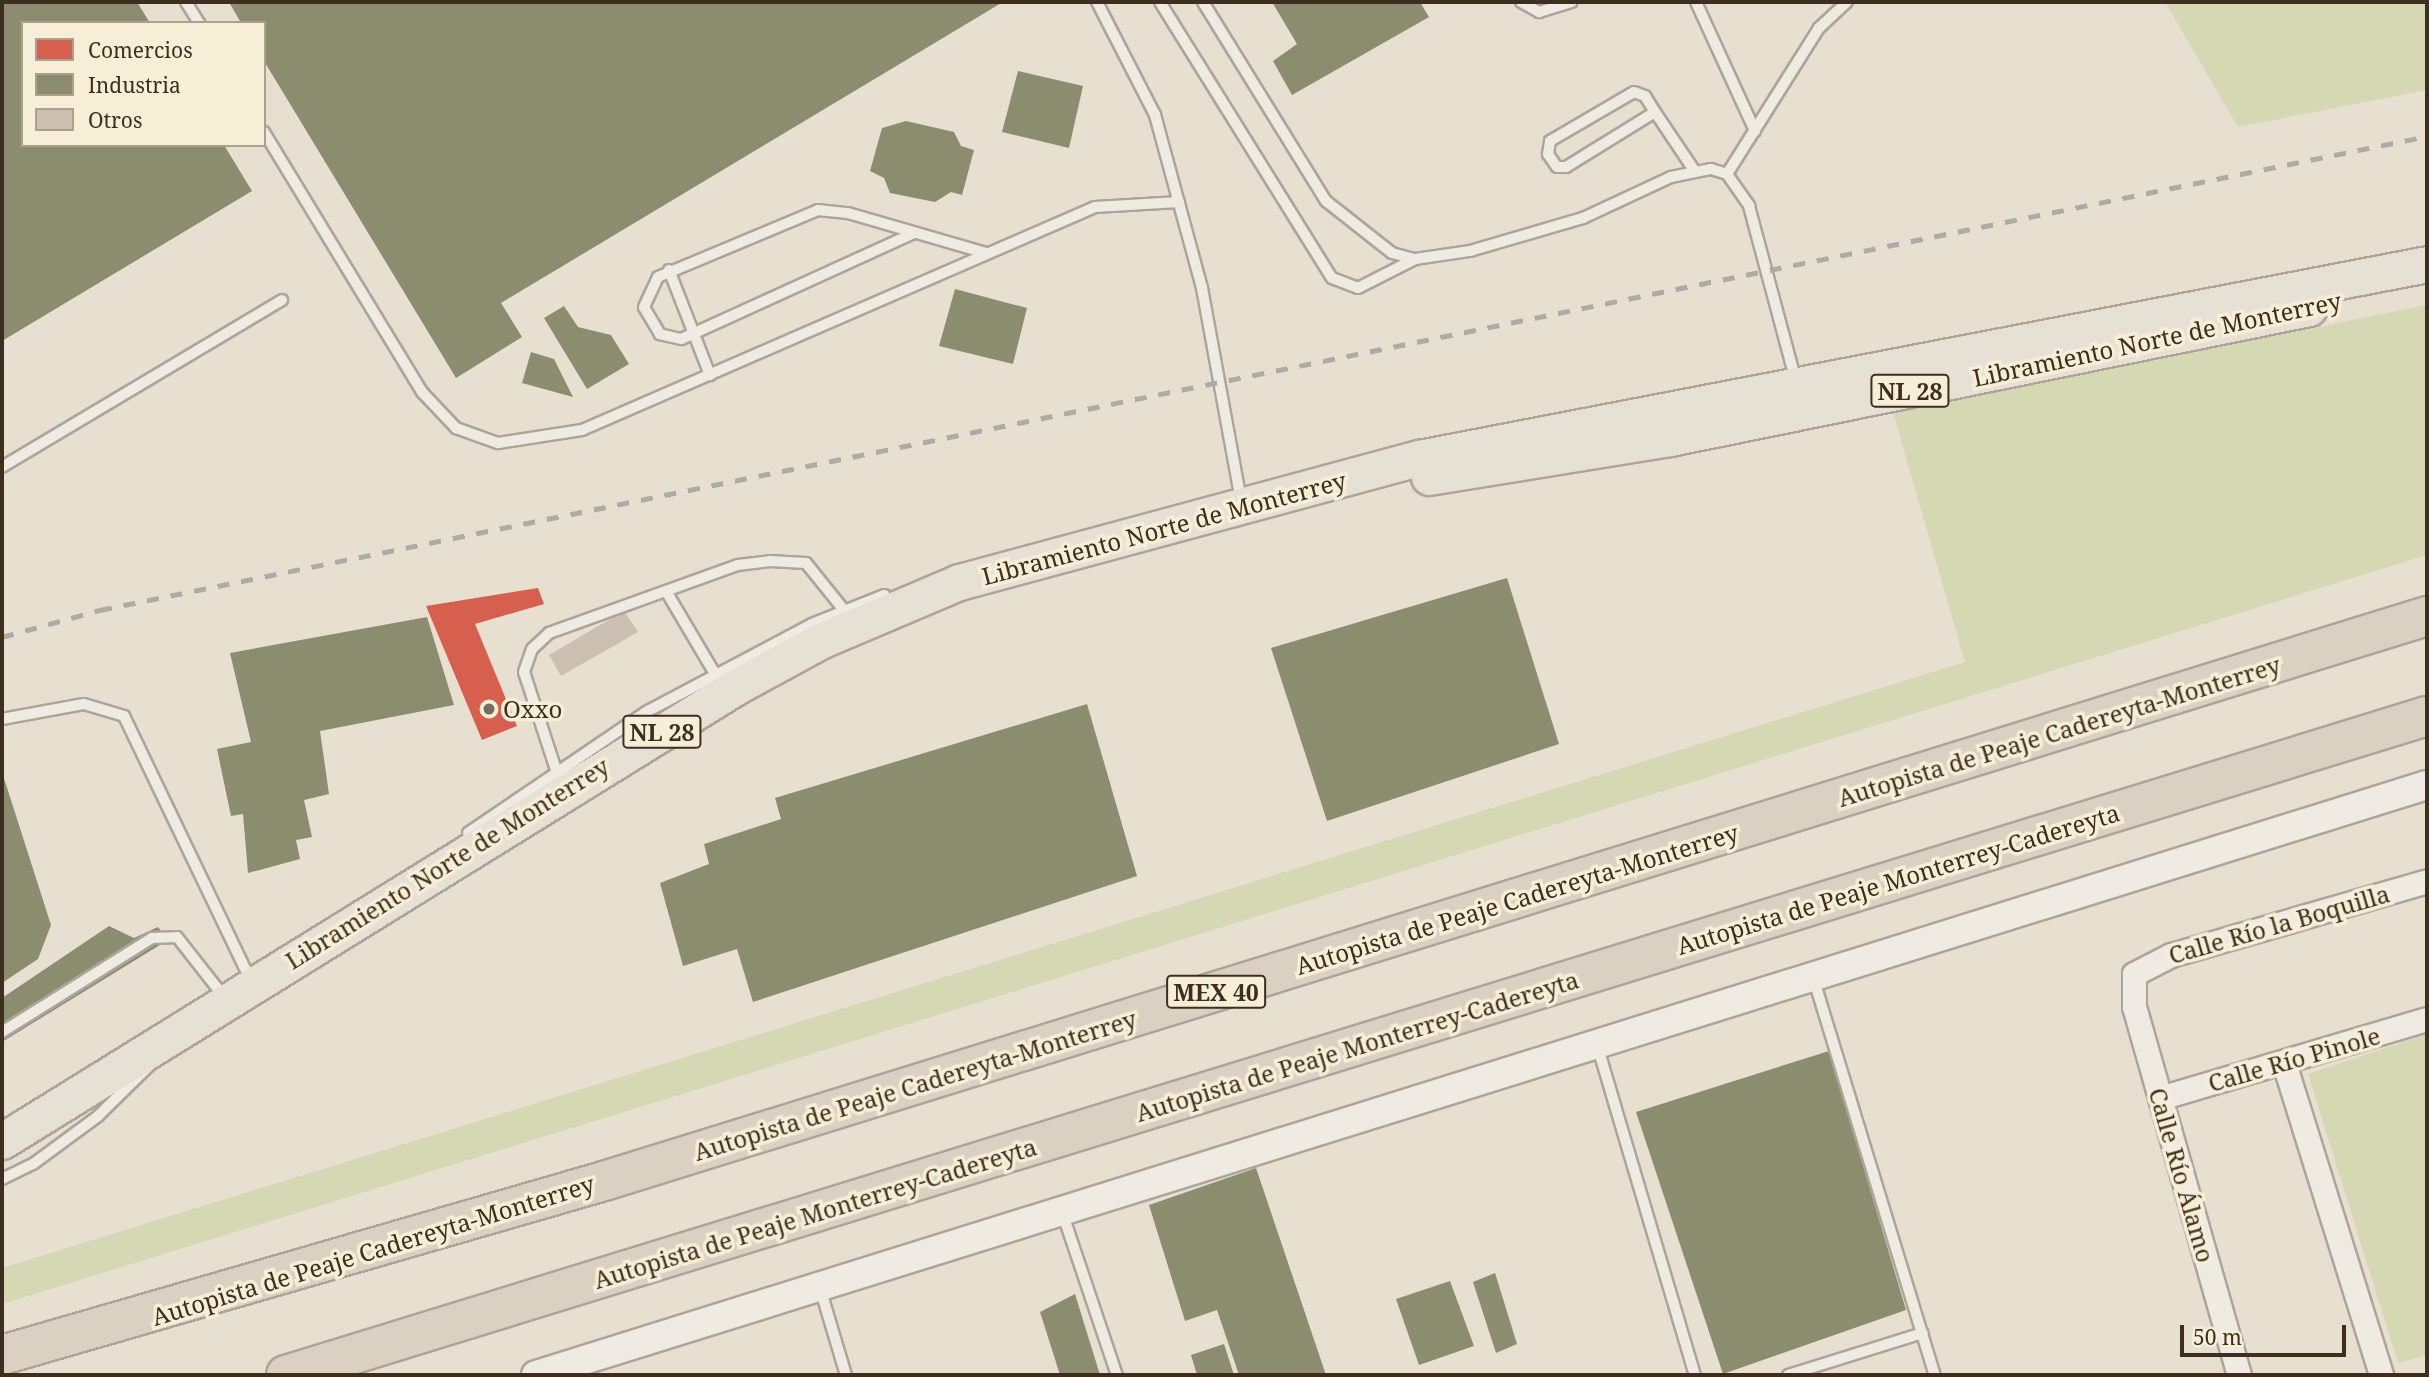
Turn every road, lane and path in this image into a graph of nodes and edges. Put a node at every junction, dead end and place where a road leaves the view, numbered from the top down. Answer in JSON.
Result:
{"nodes":[{"id":1,"x":186,"y":2,"type":"edge"},
{"id":2,"x":1097,"y":2,"type":"edge"},
{"id":3,"x":1160,"y":2,"type":"edge"},
{"id":4,"x":1203,"y":2,"type":"edge"},
{"id":5,"x":1521,"y":2,"type":"edge"},
{"id":6,"x":1573,"y":2,"type":"edge"},
{"id":7,"x":1696,"y":2,"type":"edge"},
{"id":8,"x":1847,"y":2,"type":"edge"},
{"id":9,"x":198,"y":21,"type":"edge"},
{"id":10,"x":1656,"y":112,"type":"junction"},
{"id":11,"x":1755,"y":131,"type":"junction"},
{"id":12,"x":266,"y":135,"type":"edge"},
{"id":13,"x":1694,"y":170,"type":"junction"},
{"id":14,"x":1727,"y":174,"type":"junction"},
{"id":15,"x":1179,"y":202,"type":"junction"},
{"id":16,"x":914,"y":233,"type":"junction"},
{"id":17,"x":986,"y":253,"type":"junction"},
{"id":18,"x":1415,"y":259,"type":"junction"},
{"id":19,"x":2427,"y":264,"type":"edge"},
{"id":20,"x":670,"y":270,"type":"junction"},
{"id":21,"x":2427,"y":273,"type":"edge"},
{"id":22,"x":282,"y":300,"type":"dead end"},
{"id":23,"x":694,"y":335,"type":"junction"},
{"id":24,"x":2034,"y":366,"type":"junction"},
{"id":25,"x":710,"y":375,"type":"junction"},
{"id":26,"x":1797,"y":387,"type":"junction"},
{"id":27,"x":1601,"y":451,"type":"junction"},
{"id":28,"x":2,"y":467,"type":"edge"},
{"id":29,"x":1388,"y":470,"type":"junction"},
{"id":30,"x":1241,"y":502,"type":"junction"},
{"id":31,"x":1029,"y":559,"type":"junction"},
{"id":32,"x":927,"y":579,"type":"dead end"},
{"id":33,"x":666,"y":591,"type":"junction"},
{"id":34,"x":892,"y":592,"type":"dead end"},
{"id":35,"x":2427,"y":616,"type":"edge"},
{"id":36,"x":850,"y":619,"type":"junction"},
{"id":37,"x":720,"y":683,"type":"junction"},
{"id":38,"x":2427,"y":716,"type":"edge"},
{"id":39,"x":2,"y":719,"type":"edge"},
{"id":40,"x":560,"y":781,"type":"junction"},
{"id":41,"x":2427,"y":785,"type":"edge"},
{"id":42,"x":2427,"y":881,"type":"edge"},
{"id":43,"x":2134,"y":974,"type":"joint"},
{"id":44,"x":1813,"y":977,"type":"junction"},
{"id":45,"x":239,"y":991,"type":"junction"},
{"id":46,"x":2427,"y":1019,"type":"edge"},
{"id":47,"x":2,"y":1032,"type":"edge"},
{"id":48,"x":166,"y":1039,"type":"junction"},
{"id":49,"x":1598,"y":1048,"type":"junction"},
{"id":50,"x":2284,"y":1063,"type":"junction"},
{"id":51,"x":2160,"y":1098,"type":"junction"},
{"id":52,"x":2,"y":1141,"type":"edge"},
{"id":53,"x":2,"y":1179,"type":"edge"},
{"id":54,"x":1062,"y":1212,"type":"junction"},
{"id":55,"x":819,"y":1286,"type":"junction"},
{"id":56,"x":1923,"y":1333,"type":"junction"},
{"id":57,"x":2,"y":1356,"type":"edge"},
{"id":58,"x":286,"y":1375,"type":"edge"},
{"id":59,"x":537,"y":1375,"type":"edge"},
{"id":60,"x":846,"y":1375,"type":"edge"},
{"id":61,"x":1117,"y":1375,"type":"edge"},
{"id":62,"x":1695,"y":1375,"type":"edge"},
{"id":63,"x":1788,"y":1375,"type":"edge"},
{"id":64,"x":1935,"y":1375,"type":"edge"},
{"id":65,"x":2239,"y":1375,"type":"edge"},
{"id":66,"x":2381,"y":1375,"type":"edge"}],
"edges":[{"from":1,"to":9,"type":"lane"},
{"from":2,"to":15,"type":"lane"},
{"from":3,"to":18,"type":"lane"},
{"from":4,"to":18,"type":"lane"},
{"from":5,"to":6,"type":"lane"},
{"from":7,"to":11,"type":"lane"},
{"from":8,"to":11,"type":"lane"},
{"from":10,"to":10,"type":"lane"},
{"from":10,"to":13,"type":"lane"},
{"from":11,"to":14,"type":"lane"},
{"from":12,"to":25,"type":"lane"},
{"from":13,"to":14,"type":"lane"},
{"from":13,"to":18,"type":"lane"},
{"from":14,"to":26,"type":"lane"},
{"from":15,"to":17,"type":"lane"},
{"from":15,"to":30,"type":"lane"},
{"from":16,"to":17,"type":"lane"},
{"from":16,"to":20,"type":"lane"},
{"from":16,"to":23,"type":"lane"},
{"from":17,"to":25,"type":"lane"},
{"from":19,"to":26,"type":"main road","name":"Libramiento Norte de Monterrey","number":"NL 28"},
{"from":20,"to":23,"type":"lane"},
{"from":20,"to":23,"type":"lane"},
{"from":21,"to":24,"type":"main road","name":"Libramiento Norte de Monterrey","number":"NL 28"},
{"from":22,"to":28,"type":"lane"},
{"from":23,"to":25,"type":"lane"},
{"from":24,"to":26,"type":"main road"},
{"from":24,"to":27,"type":"main road","name":"Libramiento Norte de Monterrey","number":"NL 28"},
{"from":26,"to":27,"type":"main road"},
{"from":26,"to":29,"type":"main road","name":"Libramiento Norte de Monterrey","number":"NL 28"},
{"from":27,"to":29,"type":"main road","name":"Libramiento Norte de Monterrey","number":"NL 28"},
{"from":29,"to":30,"type":"main road","name":"Libramiento Norte de Monterrey","number":"NL 28"},
{"from":30,"to":31,"type":"main road","name":"Libramiento Norte de Monterrey","number":"NL 28"},
{"from":31,"to":32,"type":"lane"},
{"from":31,"to":36,"type":"main road","name":"Libramiento Norte de Monterrey","number":"NL 28"},
{"from":33,"to":36,"type":"lane"},
{"from":33,"to":37,"type":"lane"},
{"from":33,"to":40,"type":"lane"},
{"from":34,"to":36,"type":"lane"},
{"from":35,"to":57,"type":"highway","name":"Autopista de Peaje Cadereyta-Monterrey","number":"MEX 40"},
{"from":36,"to":37,"type":"main road","name":"Libramiento Norte de Monterrey","number":"NL 28"},
{"from":37,"to":40,"type":"main road","name":"Libramiento Norte de Monterrey","number":"NL 28"},
{"from":38,"to":58,"type":"highway","name":"Autopista de Peaje Monterrey-Cadereyta"},
{"from":39,"to":45,"type":"lane"},
{"from":40,"to":45,"type":"main road","name":"Libramiento Norte de Monterrey","number":"NL 28"},
{"from":41,"to":44,"type":"street"},
{"from":42,"to":43,"type":"street","name":"Calle Río la Boquilla"},
{"from":43,"to":51,"type":"street","name":"Calle Río Álamo"},
{"from":44,"to":49,"type":"street"},
{"from":44,"to":56,"type":"lane"},
{"from":45,"to":47,"type":"lane"},
{"from":45,"to":48,"type":"main road","name":"Libramiento Norte de Monterrey","number":"NL 28"},
{"from":46,"to":50,"type":"street","name":"Calle Río Pinole"},
{"from":48,"to":52,"type":"main road","name":"Libramiento Norte de Monterrey","number":"NL 28"},
{"from":48,"to":53,"type":"lane"},
{"from":49,"to":54,"type":"street"},
{"from":49,"to":62,"type":"lane"},
{"from":50,"to":51,"type":"street","name":"Calle Río Pinole"},
{"from":50,"to":66,"type":"street"},
{"from":51,"to":65,"type":"street","name":"Calle Río Álamo"},
{"from":54,"to":55,"type":"street"},
{"from":54,"to":61,"type":"lane"},
{"from":55,"to":59,"type":"street"},
{"from":55,"to":60,"type":"lane"},
{"from":56,"to":63,"type":"lane"},
{"from":56,"to":64,"type":"lane"}]}
